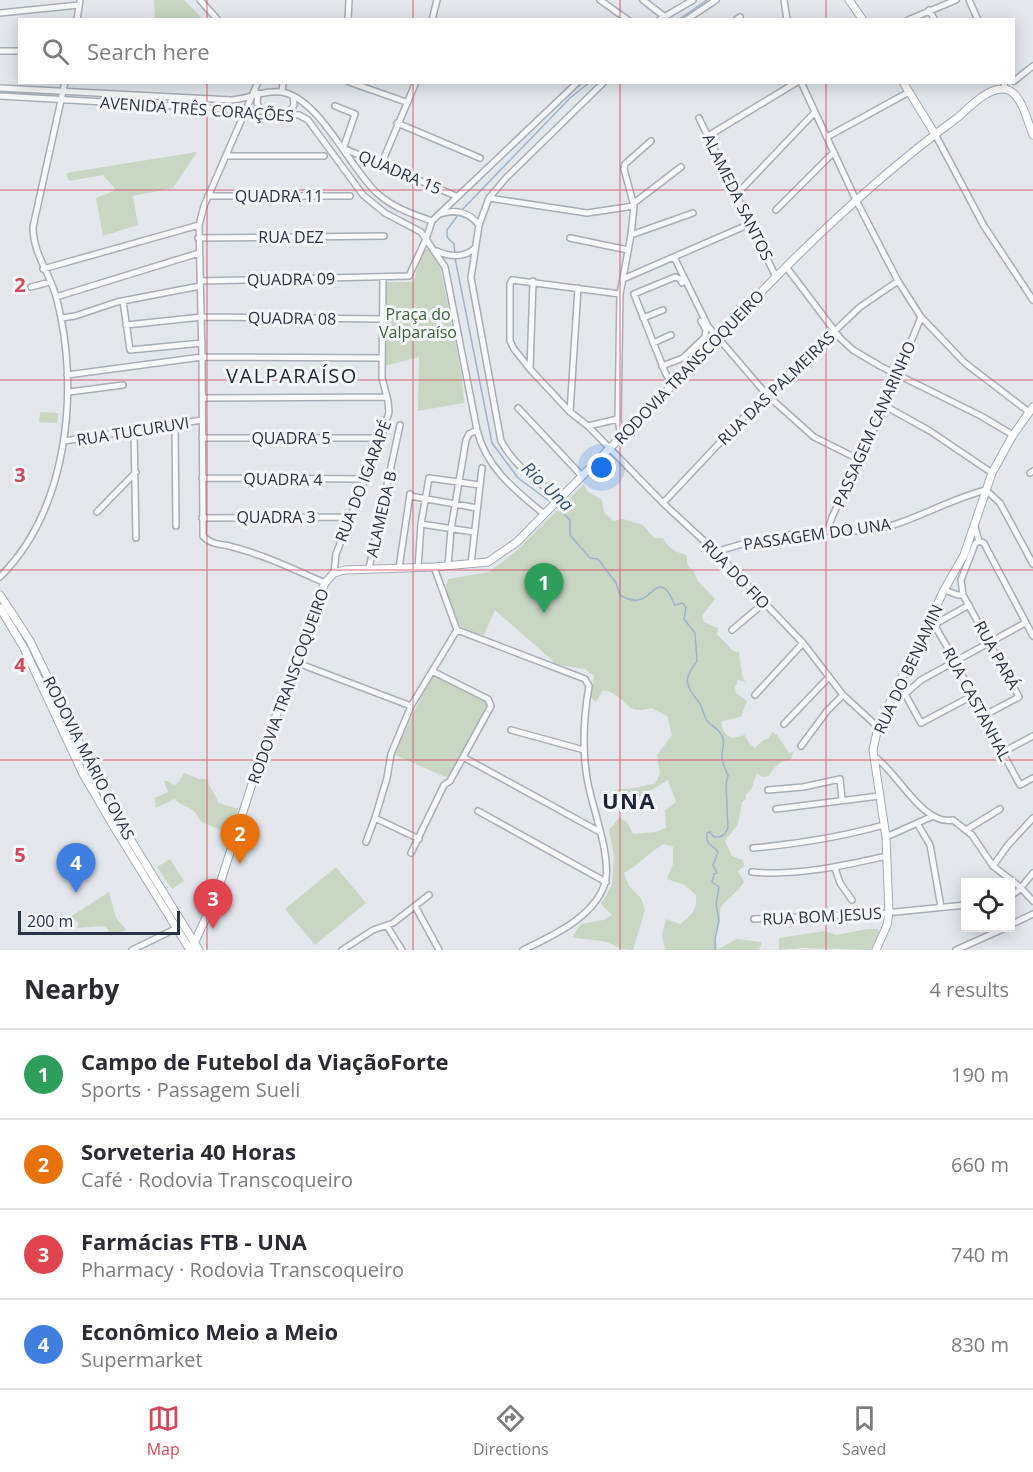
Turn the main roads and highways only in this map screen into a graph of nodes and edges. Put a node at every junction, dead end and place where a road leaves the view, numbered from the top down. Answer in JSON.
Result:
{"nodes":[{"id":1,"x":849,"y":0,"type":"edge"},
{"id":2,"x":862,"y":18,"type":"edge"},
{"id":3,"x":904,"y":84,"type":"edge"},
{"id":4,"x":1005,"y":86,"type":"edge"},
{"id":5,"x":935,"y":134,"type":"junction"},
{"id":6,"x":1033,"y":135,"type":"edge"},
{"id":7,"x":1031,"y":410,"type":"edge"},
{"id":8,"x":0,"y":595,"type":"edge"},
{"id":9,"x":0,"y":608,"type":"edge"},
{"id":10,"x":191,"y":948,"type":"edge"},
{"id":11,"x":199,"y":950,"type":"edge"},
{"id":12,"x":876,"y":950,"type":"edge"}],
"edges":[{"from":1,"to":2,"type":"main road"},
{"from":3,"to":5,"type":"main road"},
{"from":4,"to":5,"type":"main road","name":"RODOVIA TRANSCOQUEIRO"},
{"from":4,"to":6,"type":"main road"},
{"from":5,"to":10,"type":"main road","name":"RODOVIA TRANSCOQUEIRO"},
{"from":7,"to":12,"type":"main road","name":"RUA DO BENJAMIN"},
{"from":8,"to":10,"type":"main road","name":"RODOVIA MÁRIO COVAS"},
{"from":9,"to":10,"type":"main road","name":"RODOVIA MÁRIO COVAS"},
{"from":10,"to":11,"type":"main road","name":"RODOVIA MÁRIO COVAS"}]}
